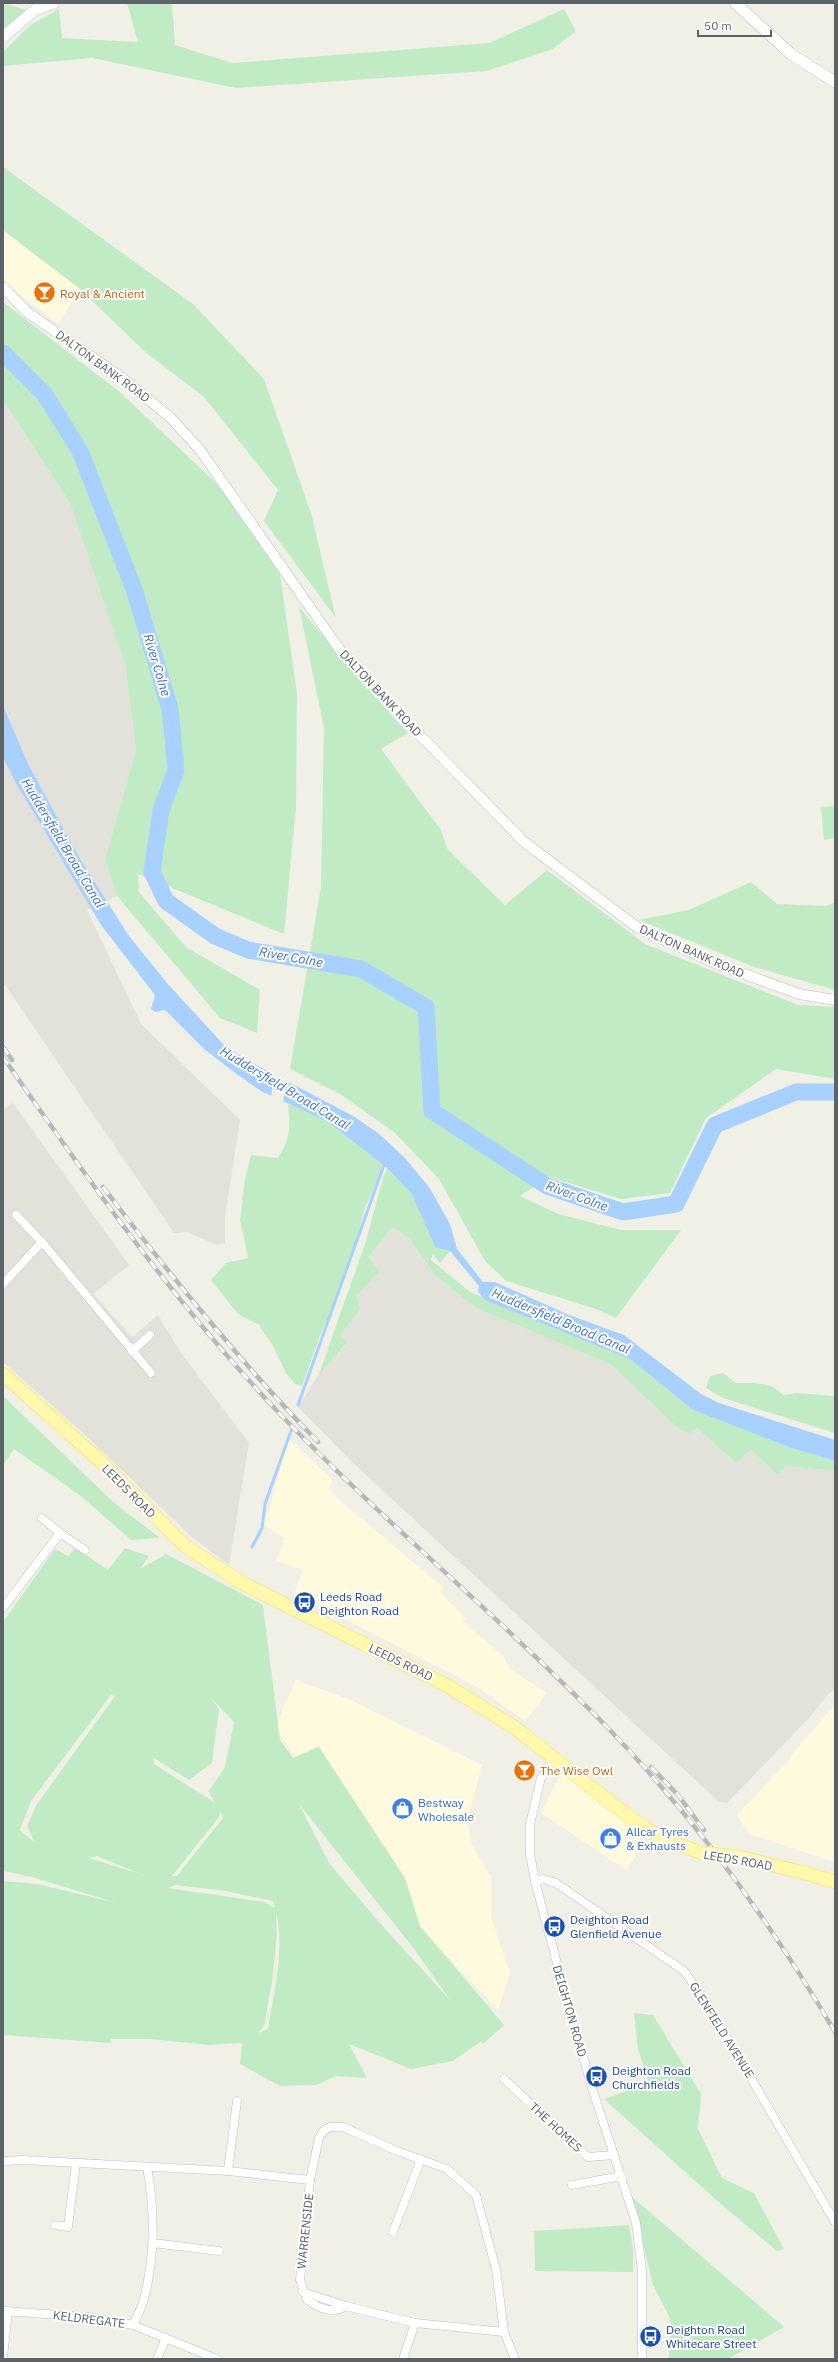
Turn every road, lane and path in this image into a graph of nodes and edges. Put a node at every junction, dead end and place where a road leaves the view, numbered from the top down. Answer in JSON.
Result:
{"nodes":[{"id":1,"x":54,"y":3,"type":"edge"},
{"id":2,"x":735,"y":3,"type":"edge"},
{"id":3,"x":3,"y":37,"type":"edge"},
{"id":4,"x":835,"y":82,"type":"edge"},
{"id":5,"x":3,"y":287,"type":"edge"},
{"id":6,"x":835,"y":1000,"type":"edge"},
{"id":7,"x":16,"y":1215,"type":"dead end"},
{"id":8,"x":42,"y":1242,"type":"junction"},
{"id":9,"x":3,"y":1284,"type":"edge"},
{"id":10,"x":150,"y":1335,"type":"dead end"},
{"id":11,"x":132,"y":1352,"type":"junction"},
{"id":12,"x":151,"y":1373,"type":"dead end"},
{"id":13,"x":3,"y":1374,"type":"edge"},
{"id":14,"x":42,"y":1518,"type":"dead end"},
{"id":15,"x":60,"y":1532,"type":"junction"},
{"id":16,"x":85,"y":1550,"type":"dead end"},
{"id":17,"x":3,"y":1608,"type":"edge"},
{"id":18,"x":554,"y":1759,"type":"junction"},
{"id":19,"x":535,"y":1881,"type":"junction"},
{"id":20,"x":835,"y":1882,"type":"edge"},
{"id":21,"x":504,"y":2079,"type":"dead end"},
{"id":22,"x":237,"y":2102,"type":"dead end"},
{"id":23,"x":614,"y":2155,"type":"junction"},
{"id":24,"x":421,"y":2159,"type":"junction"},
{"id":25,"x":3,"y":2161,"type":"edge"},
{"id":26,"x":76,"y":2163,"type":"junction"},
{"id":27,"x":147,"y":2167,"type":"junction"},
{"id":28,"x":228,"y":2171,"type":"junction"},
{"id":29,"x":622,"y":2176,"type":"junction"},
{"id":30,"x":310,"y":2180,"type":"junction"},
{"id":31,"x":572,"y":2185,"type":"dead end"},
{"id":32,"x":835,"y":2222,"type":"edge"},
{"id":33,"x":55,"y":2225,"type":"dead end"},
{"id":34,"x":394,"y":2232,"type":"dead end"},
{"id":35,"x":153,"y":2243,"type":"junction"},
{"id":36,"x":219,"y":2251,"type":"dead end"},
{"id":37,"x":5,"y":2311,"type":"edge"},
{"id":38,"x":415,"y":2323,"type":"junction"},
{"id":39,"x":133,"y":2325,"type":"junction"},
{"id":40,"x":504,"y":2332,"type":"junction"},
{"id":41,"x":166,"y":2338,"type":"junction"},
{"id":42,"x":3,"y":2357,"type":"edge"},
{"id":43,"x":157,"y":2359,"type":"edge"},
{"id":44,"x":217,"y":2359,"type":"edge"},
{"id":45,"x":403,"y":2359,"type":"edge"},
{"id":46,"x":515,"y":2359,"type":"edge"},
{"id":47,"x":642,"y":2359,"type":"edge"}],
"edges":[{"from":1,"to":3,"type":"main road"},
{"from":2,"to":4,"type":"main road"},
{"from":5,"to":6,"type":"street","name":"DALTON BANK ROAD"},
{"from":7,"to":8,"type":"street"},
{"from":8,"to":9,"type":"street"},
{"from":8,"to":11,"type":"street"},
{"from":10,"to":11,"type":"street"},
{"from":11,"to":12,"type":"street"},
{"from":13,"to":18,"type":"main road","name":"LEEDS ROAD"},
{"from":14,"to":15,"type":"street"},
{"from":15,"to":16,"type":"street"},
{"from":15,"to":17,"type":"street"},
{"from":18,"to":19,"type":"street","name":"DEIGHTON ROAD"},
{"from":18,"to":20,"type":"main road","name":"LEEDS ROAD","bridge":true},
{"from":19,"to":23,"type":"street","name":"DEIGHTON ROAD"},
{"from":19,"to":32,"type":"street","name":"GLENFIELD AVENUE"},
{"from":21,"to":23,"type":"street","name":"THE HOMES"},
{"from":22,"to":28,"type":"street"},
{"from":23,"to":29,"type":"street","name":"DEIGHTON ROAD"},
{"from":24,"to":30,"type":"street"},
{"from":24,"to":34,"type":"street"},
{"from":24,"to":40,"type":"street"},
{"from":25,"to":26,"type":"street","name":"WARRENSIDE"},
{"from":26,"to":27,"type":"street","name":"WARRENSIDE"},
{"from":26,"to":33,"type":"street"},
{"from":27,"to":28,"type":"street","name":"WARRENSIDE"},
{"from":27,"to":35,"type":"street"},
{"from":28,"to":30,"type":"street","name":"WARRENSIDE"},
{"from":29,"to":31,"type":"street"},
{"from":29,"to":47,"type":"street","name":"DEIGHTON ROAD"},
{"from":30,"to":38,"type":"street","name":"WARRENSIDE"},
{"from":35,"to":36,"type":"street"},
{"from":35,"to":39,"type":"street"},
{"from":37,"to":39,"type":"street","name":"KELDREGATE"},
{"from":37,"to":42,"type":"street"},
{"from":38,"to":40,"type":"street","name":"WARRENSIDE"},
{"from":38,"to":45,"type":"street"},
{"from":39,"to":41,"type":"street","name":"KELDREGATE"},
{"from":40,"to":46,"type":"street"},
{"from":41,"to":43,"type":"street"},
{"from":41,"to":44,"type":"street","name":"KELDREGATE"}]}
